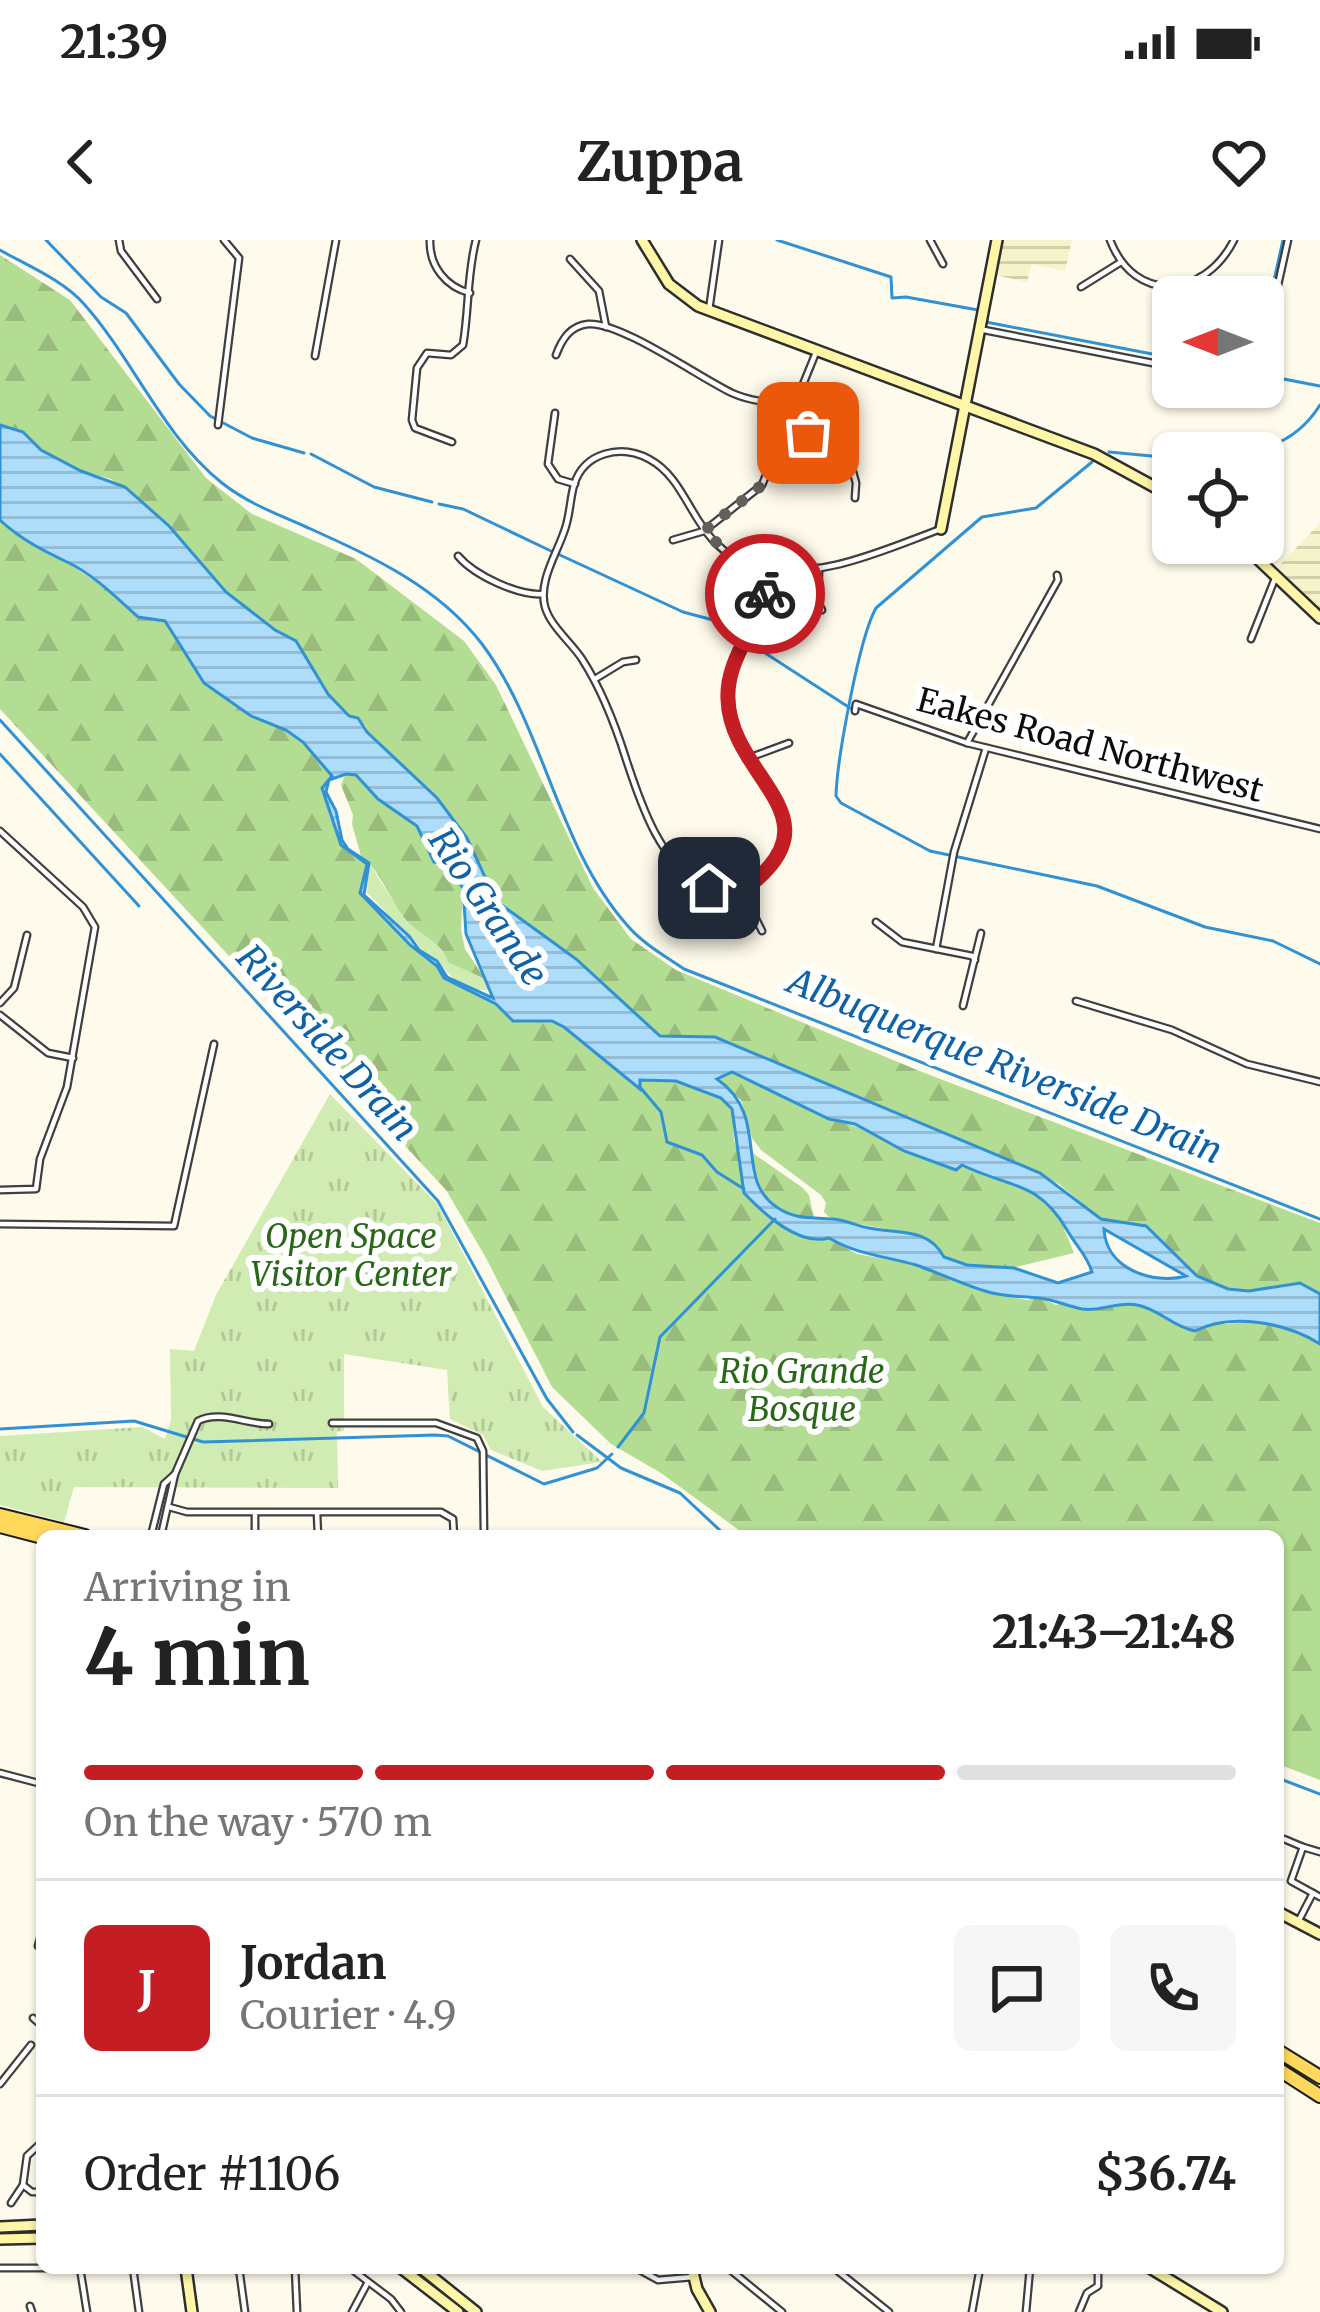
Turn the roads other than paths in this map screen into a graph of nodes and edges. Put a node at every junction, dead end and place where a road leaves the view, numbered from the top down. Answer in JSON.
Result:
{"nodes":[{"id":1,"x":119,"y":240,"type":"edge"},
{"id":2,"x":224,"y":240,"type":"edge"},
{"id":3,"x":336,"y":240,"type":"edge"},
{"id":4,"x":430,"y":240,"type":"edge"},
{"id":5,"x":476,"y":240,"type":"edge"},
{"id":6,"x":642,"y":240,"type":"edge"},
{"id":7,"x":652,"y":240,"type":"edge"},
{"id":8,"x":719,"y":240,"type":"edge"},
{"id":9,"x":930,"y":240,"type":"edge"},
{"id":10,"x":998,"y":240,"type":"edge"},
{"id":11,"x":1110,"y":240,"type":"edge"},
{"id":12,"x":1234,"y":240,"type":"edge"},
{"id":13,"x":1288,"y":240,"type":"edge"},
{"id":14,"x":650,"y":254,"type":"junction"},
{"id":15,"x":571,"y":259,"type":"dead end"},
{"id":16,"x":1121,"y":262,"type":"junction"},
{"id":17,"x":943,"y":264,"type":"dead end"},
{"id":18,"x":1201,"y":276,"type":"edge"},
{"id":19,"x":1280,"y":276,"type":"edge"},
{"id":20,"x":1152,"y":284,"type":"edge"},
{"id":21,"x":1081,"y":287,"type":"dead end"},
{"id":22,"x":470,"y":293,"type":"junction"},
{"id":23,"x":157,"y":299,"type":"dead end"},
{"id":24,"x":709,"y":310,"type":"junction"},
{"id":25,"x":606,"y":327,"type":"junction"},
{"id":26,"x":979,"y":329,"type":"junction"},
{"id":27,"x":817,"y":350,"type":"junction"},
{"id":28,"x":556,"y":355,"type":"dead end"},
{"id":29,"x":315,"y":356,"type":"dead end"},
{"id":30,"x":1152,"y":363,"type":"edge"},
{"id":31,"x":796,"y":405,"type":"junction"},
{"id":32,"x":964,"y":405,"type":"junction"},
{"id":33,"x":555,"y":412,"type":"dead end"},
{"id":34,"x":791,"y":418,"type":"junction"},
{"id":35,"x":219,"y":422,"type":"dead end"},
{"id":36,"x":452,"y":442,"type":"dead end"},
{"id":37,"x":574,"y":484,"type":"junction"},
{"id":38,"x":1152,"y":485,"type":"edge"},
{"id":39,"x":855,"y":498,"type":"dead end"},
{"id":40,"x":941,"y":529,"type":"joint"},
{"id":41,"x":704,"y":531,"type":"junction"},
{"id":42,"x":674,"y":540,"type":"dead end"},
{"id":43,"x":458,"y":556,"type":"dead end"},
{"id":44,"x":1263,"y":564,"type":"edge"},
{"id":45,"x":769,"y":568,"type":"junction"},
{"id":46,"x":819,"y":568,"type":"junction"},
{"id":47,"x":1057,"y":575,"type":"dead end"},
{"id":48,"x":1276,"y":576,"type":"junction"},
{"id":49,"x":543,"y":594,"type":"junction"},
{"id":50,"x":822,"y":610,"type":"dead end"},
{"id":51,"x":1320,"y":618,"type":"edge"},
{"id":52,"x":1251,"y":639,"type":"dead end"},
{"id":53,"x":636,"y":660,"type":"dead end"},
{"id":54,"x":595,"y":679,"type":"junction"},
{"id":55,"x":855,"y":711,"type":"dead end"},
{"id":56,"x":789,"y":743,"type":"dead end"},
{"id":57,"x":967,"y":743,"type":"junction"},
{"id":58,"x":986,"y":748,"type":"junction"},
{"id":59,"x":746,"y":759,"type":"junction"},
{"id":60,"x":1320,"y":829,"type":"edge"},
{"id":61,"x":0,"y":831,"type":"edge"},
{"id":62,"x":742,"y":891,"type":"junction"},
{"id":63,"x":876,"y":922,"type":"dead end"},
{"id":64,"x":763,"y":932,"type":"dead end"},
{"id":65,"x":981,"y":933,"type":"dead end"},
{"id":66,"x":27,"y":935,"type":"dead end"},
{"id":67,"x":936,"y":949,"type":"junction"},
{"id":68,"x":975,"y":960,"type":"junction"},
{"id":69,"x":1076,"y":1000,"type":"dead end"},
{"id":70,"x":0,"y":1003,"type":"edge"},
{"id":71,"x":963,"y":1006,"type":"dead end"},
{"id":72,"x":0,"y":1015,"type":"edge"},
{"id":73,"x":214,"y":1044,"type":"dead end"},
{"id":74,"x":73,"y":1058,"type":"junction"},
{"id":75,"x":1320,"y":1082,"type":"edge"},
{"id":76,"x":0,"y":1190,"type":"edge"},
{"id":77,"x":0,"y":1224,"type":"edge"},
{"id":78,"x":332,"y":1423,"type":"dead end"},
{"id":79,"x":269,"y":1424,"type":"dead end"},
{"id":80,"x":175,"y":1474,"type":"junction"},
{"id":81,"x":169,"y":1507,"type":"junction"},
{"id":82,"x":255,"y":1512,"type":"junction"},
{"id":83,"x":317,"y":1513,"type":"junction"},
{"id":84,"x":0,"y":1520,"type":"edge"},
{"id":85,"x":61,"y":1530,"type":"edge"},
{"id":86,"x":152,"y":1530,"type":"edge"},
{"id":87,"x":163,"y":1530,"type":"edge"},
{"id":88,"x":255,"y":1530,"type":"edge"},
{"id":89,"x":318,"y":1530,"type":"edge"},
{"id":90,"x":454,"y":1530,"type":"edge"},
{"id":91,"x":484,"y":1530,"type":"edge"},
{"id":92,"x":36,"y":1535,"type":"edge"},
{"id":93,"x":0,"y":1773,"type":"edge"},
{"id":94,"x":36,"y":1782,"type":"edge"},
{"id":95,"x":1284,"y":1839,"type":"dead end"},
{"id":96,"x":1303,"y":1847,"type":"junction"},
{"id":97,"x":1320,"y":1852,"type":"edge"},
{"id":98,"x":1317,"y":1895,"type":"edge"},
{"id":99,"x":1284,"y":1915,"type":"edge"},
{"id":100,"x":1298,"y":1922,"type":"junction"},
{"id":101,"x":1320,"y":1934,"type":"edge"},
{"id":102,"x":33,"y":2018,"type":"dead end"},
{"id":103,"x":36,"y":2021,"type":"edge"},
{"id":104,"x":31,"y":2045,"type":"dead end"},
{"id":105,"x":1284,"y":2055,"type":"edge"},
{"id":106,"x":1284,"y":2073,"type":"edge"},
{"id":107,"x":1320,"y":2077,"type":"edge"},
{"id":108,"x":0,"y":2084,"type":"edge"},
{"id":109,"x":1320,"y":2096,"type":"edge"},
{"id":110,"x":36,"y":2149,"type":"edge"},
{"id":111,"x":23,"y":2185,"type":"junction"},
{"id":112,"x":36,"y":2192,"type":"edge"},
{"id":113,"x":11,"y":2203,"type":"dead end"},
{"id":114,"x":36,"y":2224,"type":"edge"},
{"id":115,"x":0,"y":2227,"type":"edge"},
{"id":116,"x":36,"y":2238,"type":"edge"},
{"id":117,"x":0,"y":2239,"type":"edge"},
{"id":118,"x":36,"y":2268,"type":"edge"},
{"id":119,"x":0,"y":2269,"type":"edge"},
{"id":120,"x":81,"y":2274,"type":"edge"},
{"id":121,"x":134,"y":2274,"type":"edge"},
{"id":122,"x":187,"y":2274,"type":"edge"},
{"id":123,"x":239,"y":2274,"type":"edge"},
{"id":124,"x":295,"y":2274,"type":"edge"},
{"id":125,"x":358,"y":2274,"type":"edge"},
{"id":126,"x":409,"y":2274,"type":"edge"},
{"id":127,"x":428,"y":2274,"type":"edge"},
{"id":128,"x":646,"y":2274,"type":"edge"},
{"id":129,"x":689,"y":2274,"type":"edge"},
{"id":130,"x":693,"y":2274,"type":"edge"},
{"id":131,"x":735,"y":2274,"type":"edge"},
{"id":132,"x":842,"y":2274,"type":"edge"},
{"id":133,"x":979,"y":2274,"type":"edge"},
{"id":134,"x":1029,"y":2274,"type":"edge"},
{"id":135,"x":1097,"y":2274,"type":"edge"},
{"id":136,"x":1160,"y":2274,"type":"edge"},
{"id":137,"x":368,"y":2282,"type":"junction"},
{"id":138,"x":87,"y":2312,"type":"edge"},
{"id":139,"x":139,"y":2312,"type":"edge"},
{"id":140,"x":192,"y":2312,"type":"edge"},
{"id":141,"x":244,"y":2312,"type":"edge"},
{"id":142,"x":296,"y":2312,"type":"edge"},
{"id":143,"x":352,"y":2312,"type":"edge"},
{"id":144,"x":401,"y":2312,"type":"edge"},
{"id":145,"x":458,"y":2312,"type":"edge"},
{"id":146,"x":476,"y":2312,"type":"edge"},
{"id":147,"x":710,"y":2312,"type":"edge"},
{"id":148,"x":782,"y":2312,"type":"edge"},
{"id":149,"x":889,"y":2312,"type":"edge"},
{"id":150,"x":973,"y":2312,"type":"edge"},
{"id":151,"x":1026,"y":2312,"type":"edge"},
{"id":152,"x":1079,"y":2312,"type":"edge"},
{"id":153,"x":1222,"y":2312,"type":"edge"}],
"edges":[{"from":1,"to":23,"type":"street"},
{"from":2,"to":35,"type":"street"},
{"from":3,"to":29,"type":"street"},
{"from":4,"to":22,"type":"street"},
{"from":5,"to":22,"type":"street"},
{"from":6,"to":14,"type":"street"},
{"from":7,"to":14,"type":"street"},
{"from":8,"to":24,"type":"street"},
{"from":9,"to":17,"type":"street"},
{"from":10,"to":26,"type":"street"},
{"from":11,"to":16,"type":"street"},
{"from":12,"to":18,"type":"street"},
{"from":13,"to":19,"type":"street"},
{"from":14,"to":24,"type":"street"},
{"from":15,"to":25,"type":"street"},
{"from":16,"to":20,"type":"street"},
{"from":16,"to":21,"type":"street"},
{"from":22,"to":36,"type":"street"},
{"from":24,"to":27,"type":"street"},
{"from":25,"to":28,"type":"street"},
{"from":25,"to":31,"type":"street"},
{"from":26,"to":30,"type":"street"},
{"from":26,"to":32,"type":"street"},
{"from":27,"to":31,"type":"street"},
{"from":27,"to":32,"type":"street"},
{"from":31,"to":34,"type":"street"},
{"from":32,"to":38,"type":"street"},
{"from":32,"to":40,"type":"street"},
{"from":33,"to":37,"type":"street"},
{"from":34,"to":39,"type":"street"},
{"from":34,"to":41,"type":"street"},
{"from":37,"to":41,"type":"street"},
{"from":37,"to":49,"type":"street"},
{"from":40,"to":46,"type":"street"},
{"from":41,"to":42,"type":"street"},
{"from":41,"to":45,"type":"street"},
{"from":43,"to":49,"type":"street"},
{"from":44,"to":48,"type":"street"},
{"from":45,"to":46,"type":"street"},
{"from":45,"to":59,"type":"street"},
{"from":46,"to":50,"type":"street"},
{"from":47,"to":57,"type":"street"},
{"from":48,"to":51,"type":"street"},
{"from":48,"to":52,"type":"street"},
{"from":49,"to":54,"type":"street"},
{"from":53,"to":54,"type":"street"},
{"from":54,"to":62,"type":"street"},
{"from":55,"to":57,"type":"street","name":"Eakes Road Northwest"},
{"from":56,"to":59,"type":"street"},
{"from":57,"to":58,"type":"street","name":"Eakes Road Northwest"},
{"from":58,"to":60,"type":"street","name":"Eakes Road Northwest"},
{"from":58,"to":67,"type":"street"},
{"from":59,"to":62,"type":"street"},
{"from":61,"to":74,"type":"street"},
{"from":62,"to":64,"type":"street"},
{"from":63,"to":67,"type":"street"},
{"from":65,"to":68,"type":"street"},
{"from":66,"to":70,"type":"street"},
{"from":67,"to":68,"type":"street"},
{"from":68,"to":71,"type":"street"},
{"from":69,"to":75,"type":"street"},
{"from":72,"to":74,"type":"street"},
{"from":73,"to":77,"type":"street"},
{"from":74,"to":76,"type":"street"},
{"from":78,"to":91,"type":"street"},
{"from":79,"to":80,"type":"street"},
{"from":80,"to":81,"type":"street"},
{"from":80,"to":86,"type":"street"},
{"from":81,"to":82,"type":"street"},
{"from":81,"to":87,"type":"street"},
{"from":82,"to":83,"type":"street"},
{"from":82,"to":88,"type":"street"},
{"from":83,"to":89,"type":"street"},
{"from":83,"to":90,"type":"street"},
{"from":84,"to":85,"type":"main road"},
{"from":84,"to":92,"type":"main road"},
{"from":93,"to":94,"type":"street"},
{"from":95,"to":96,"type":"street"},
{"from":96,"to":97,"type":"street"},
{"from":96,"to":98,"type":"street"},
{"from":98,"to":100,"type":"street"},
{"from":99,"to":100,"type":"street"},
{"from":100,"to":101,"type":"street"},
{"from":102,"to":103,"type":"street"},
{"from":104,"to":108,"type":"street"},
{"from":105,"to":107,"type":"main road"},
{"from":106,"to":109,"type":"main road"},
{"from":110,"to":111,"type":"street"},
{"from":111,"to":112,"type":"street"},
{"from":111,"to":113,"type":"street"},
{"from":114,"to":115,"type":"street"},
{"from":116,"to":117,"type":"street"},
{"from":118,"to":119,"type":"street"},
{"from":120,"to":138,"type":"street"},
{"from":121,"to":139,"type":"street"},
{"from":122,"to":140,"type":"street"},
{"from":123,"to":141,"type":"street"},
{"from":124,"to":142,"type":"street"},
{"from":125,"to":137,"type":"street"},
{"from":126,"to":145,"type":"street"},
{"from":127,"to":146,"type":"street"},
{"from":128,"to":129,"type":"street"},
{"from":130,"to":147,"type":"street"},
{"from":131,"to":148,"type":"street"},
{"from":132,"to":149,"type":"street"},
{"from":133,"to":150,"type":"street"},
{"from":134,"to":151,"type":"street"},
{"from":135,"to":152,"type":"street"},
{"from":136,"to":153,"type":"street"},
{"from":137,"to":143,"type":"street"},
{"from":137,"to":144,"type":"street"}]}
